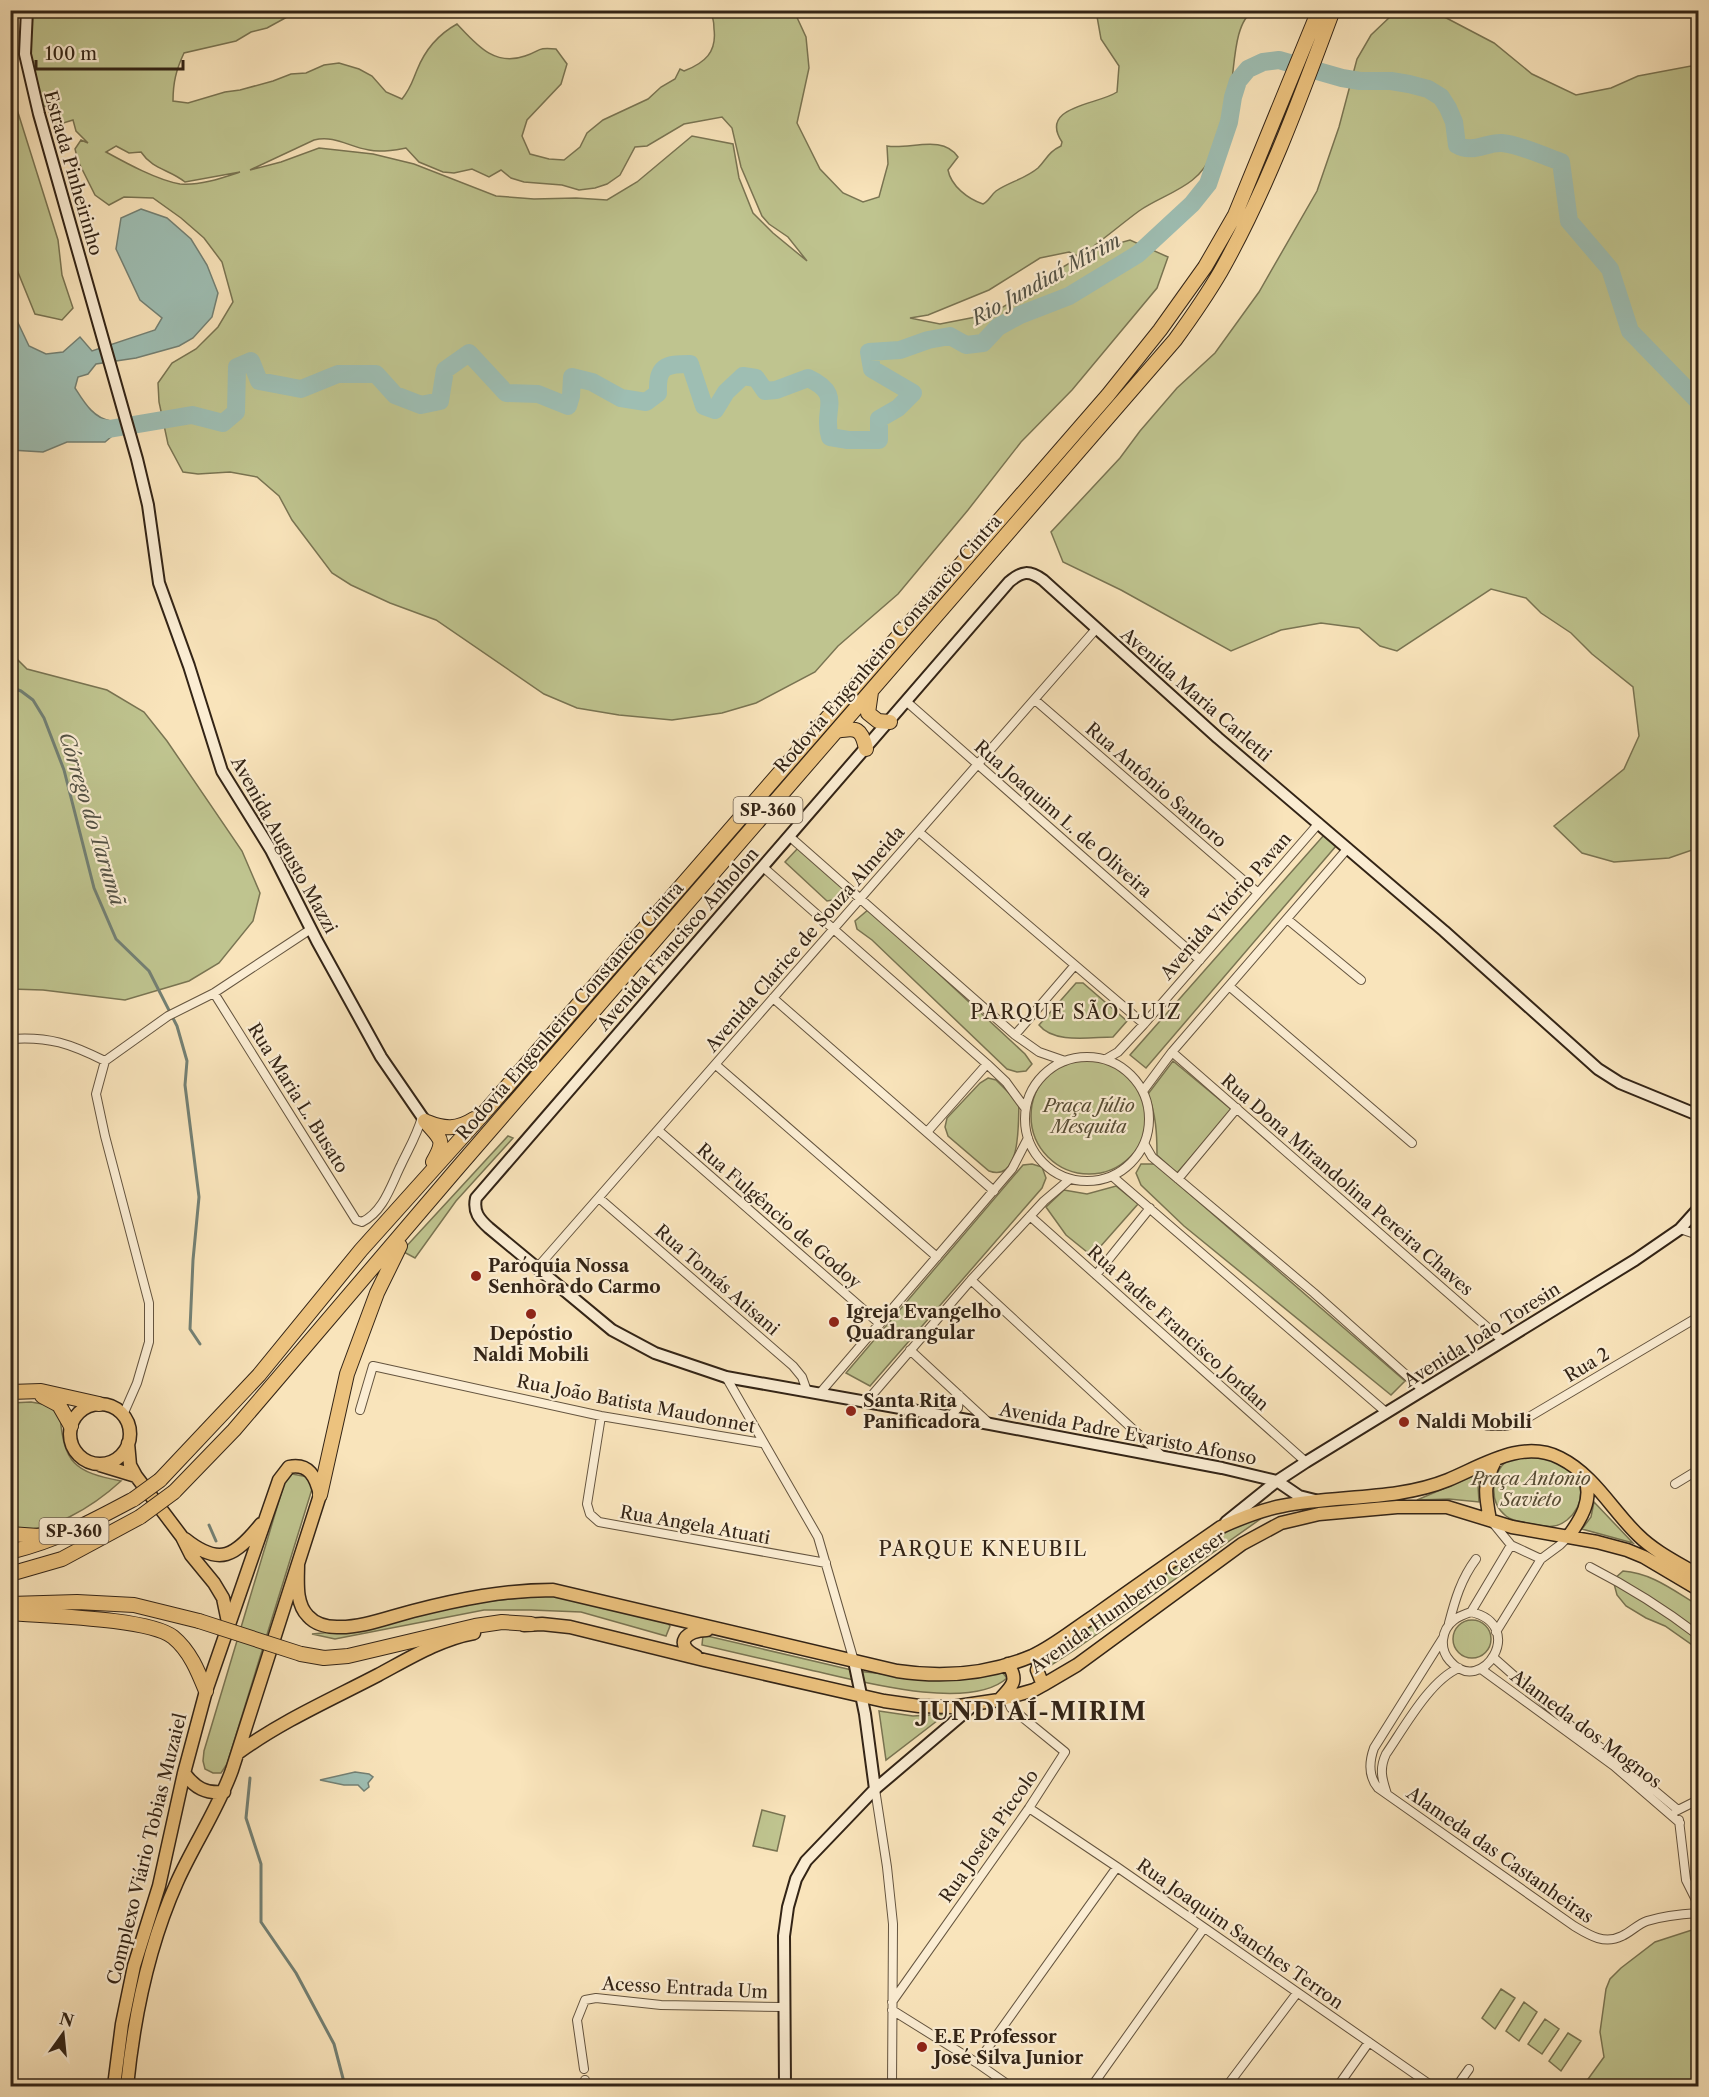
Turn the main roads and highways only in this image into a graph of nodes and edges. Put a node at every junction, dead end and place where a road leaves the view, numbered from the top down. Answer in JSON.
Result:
{"nodes":[{"id":1,"x":1318,"y":10,"type":"edge"},
{"id":2,"x":1333,"y":10,"type":"edge"},
{"id":3,"x":1311,"y":51,"type":"junction"},
{"id":4,"x":871,"y":691,"type":"junction"},
{"id":5,"x":890,"y":722,"type":"road end"},
{"id":6,"x":837,"y":731,"type":"junction"},
{"id":7,"x":866,"y":749,"type":"road end"},
{"id":8,"x":483,"y":1114,"type":"junction"},
{"id":9,"x":413,"y":1191,"type":"junction"},
{"id":10,"x":409,"y":1227,"type":"junction"},
{"id":11,"x":29,"y":1391,"type":"junction"},
{"id":12,"x":10,"y":1392,"type":"edge"},
{"id":13,"x":99,"y":1404,"type":"junction"},
{"id":14,"x":71,"y":1426,"type":"junction"},
{"id":15,"x":128,"y":1443,"type":"junction"},
{"id":16,"x":1496,"y":1459,"type":"junction"},
{"id":17,"x":95,"y":1464,"type":"junction"},
{"id":18,"x":1584,"y":1475,"type":"junction"},
{"id":19,"x":136,"y":1476,"type":"junction"},
{"id":20,"x":321,"y":1495,"type":"junction"},
{"id":21,"x":266,"y":1517,"type":"junction"},
{"id":22,"x":1490,"y":1520,"type":"junction"},
{"id":23,"x":80,"y":1529,"type":"junction"},
{"id":24,"x":10,"y":1534,"type":"edge"},
{"id":25,"x":182,"y":1537,"type":"junction"},
{"id":26,"x":1568,"y":1537,"type":"junction"},
{"id":27,"x":10,"y":1552,"type":"edge"},
{"id":28,"x":298,"y":1564,"type":"junction"},
{"id":29,"x":10,"y":1574,"type":"edge"},
{"id":30,"x":1698,"y":1575,"type":"edge"},
{"id":31,"x":1698,"y":1589,"type":"edge"},
{"id":32,"x":10,"y":1604,"type":"edge"},
{"id":33,"x":10,"y":1613,"type":"edge"},
{"id":34,"x":229,"y":1623,"type":"junction"},
{"id":35,"x":531,"y":1624,"type":"junction"},
{"id":36,"x":732,"y":1633,"type":"junction"},
{"id":37,"x":1045,"y":1650,"type":"junction"},
{"id":38,"x":704,"y":1660,"type":"junction"},
{"id":39,"x":1008,"y":1664,"type":"junction"},
{"id":40,"x":1043,"y":1685,"type":"junction"},
{"id":41,"x":206,"y":1691,"type":"junction"},
{"id":42,"x":1003,"y":1699,"type":"junction"},
{"id":43,"x":238,"y":1753,"type":"junction"},
{"id":44,"x":184,"y":1773,"type":"junction"},
{"id":45,"x":224,"y":1792,"type":"junction"},
{"id":46,"x":114,"y":2086,"type":"edge"},
{"id":47,"x":127,"y":2086,"type":"edge"}],
"edges":[{"from":1,"to":3,"type":"highway","name":"Rodovia Engenheiro Constancio Cintra","number":"SP-360"},
{"from":2,"to":3,"type":"highway","name":"Rodovia Engenheiro Constancio Cintra","number":"SP-360"},
{"from":3,"to":4,"type":"highway","name":"Rodovia Engenheiro Constancio Cintra","number":"SP-360"},
{"from":3,"to":8,"type":"highway","name":"Rodovia Engenheiro Constancio Cintra","number":"SP-360"},
{"from":4,"to":5,"type":"highway"},
{"from":4,"to":6,"type":"highway","name":"Rodovia Engenheiro Constancio Cintra","number":"SP-360"},
{"from":6,"to":7,"type":"highway"},
{"from":6,"to":10,"type":"highway","name":"Rodovia Engenheiro Constancio Cintra","number":"SP-360"},
{"from":8,"to":9,"type":"highway","name":"Rodovia Engenheiro Constancio Cintra","number":"SP-360"},
{"from":8,"to":9,"type":"highway"},
{"from":9,"to":23,"type":"highway","name":"Rodovia Engenheiro Constancio Cintra","number":"SP-360","bridge":true},
{"from":10,"to":20,"type":"highway"},
{"from":10,"to":29,"type":"highway","name":"Rodovia Engenheiro Constancio Cintra","number":"SP-360","bridge":true},
{"from":11,"to":12,"type":"highway"},
{"from":11,"to":13,"type":"highway"},
{"from":11,"to":14,"type":"highway"},
{"from":13,"to":14,"type":"main road"},
{"from":13,"to":15,"type":"main road"},
{"from":14,"to":17,"type":"main road"},
{"from":15,"to":17,"type":"main road"},
{"from":15,"to":19,"type":"main road"},
{"from":16,"to":18,"type":"main road","name":"Avenida Humberto Cereser"},
{"from":16,"to":22,"type":"main road"},
{"from":16,"to":37,"type":"main road","name":"Avenida Humberto Cereser"},
{"from":17,"to":19,"type":"main road"},
{"from":18,"to":26,"type":"main road"},
{"from":18,"to":30,"type":"main road","name":"Avenida Humberto Cereser"},
{"from":19,"to":25,"type":"main road","name":"Complexo Viário Tobias Muzaiel"},
{"from":20,"to":21,"type":"main road","name":"Complexo Viário Tobias Muzaiel"},
{"from":20,"to":28,"type":"main road"},
{"from":21,"to":25,"type":"main road","name":"Complexo Viário Tobias Muzaiel"},
{"from":21,"to":34,"type":"main road","name":"Complexo Viário Tobias Muzaiel"},
{"from":22,"to":26,"type":"main road","name":"Avenida Humberto Cereser"},
{"from":22,"to":40,"type":"main road","name":"Avenida Humberto Cereser"},
{"from":23,"to":24,"type":"highway"},
{"from":23,"to":27,"type":"highway","number":"SP-360"},
{"from":25,"to":34,"type":"main road","name":"Complexo Viário Tobias Muzaiel"},
{"from":26,"to":31,"type":"main road","name":"Avenida Humberto Cereser"},
{"from":28,"to":36,"type":"main road","name":"Avenida Humberto Cereser"},
{"from":28,"to":43,"type":"main road"},
{"from":32,"to":35,"type":"highway","bridge":true},
{"from":33,"to":41,"type":"highway"},
{"from":34,"to":41,"type":"main road","name":"Complexo Viário Tobias Muzaiel"},
{"from":35,"to":38,"type":"main road","name":"Avenida Humberto Cereser"},
{"from":35,"to":43,"type":"main road","name":"Avenida Humberto Cereser"},
{"from":36,"to":38,"type":"main road"},
{"from":36,"to":39,"type":"main road","name":"Avenida Humberto Cereser"},
{"from":37,"to":39,"type":"main road","name":"Avenida Humberto Cereser"},
{"from":37,"to":40,"type":"main road"},
{"from":38,"to":42,"type":"main road","name":"Avenida Humberto Cereser"},
{"from":39,"to":42,"type":"main road"},
{"from":40,"to":42,"type":"main road","name":"Avenida Humberto Cereser"},
{"from":41,"to":44,"type":"main road","name":"Complexo Viário Tobias Muzaiel"},
{"from":43,"to":45,"type":"main road"},
{"from":44,"to":45,"type":"main road"},
{"from":44,"to":46,"type":"main road","name":"Complexo Viário Tobias Muzaiel"},
{"from":45,"to":47,"type":"main road"}]}
